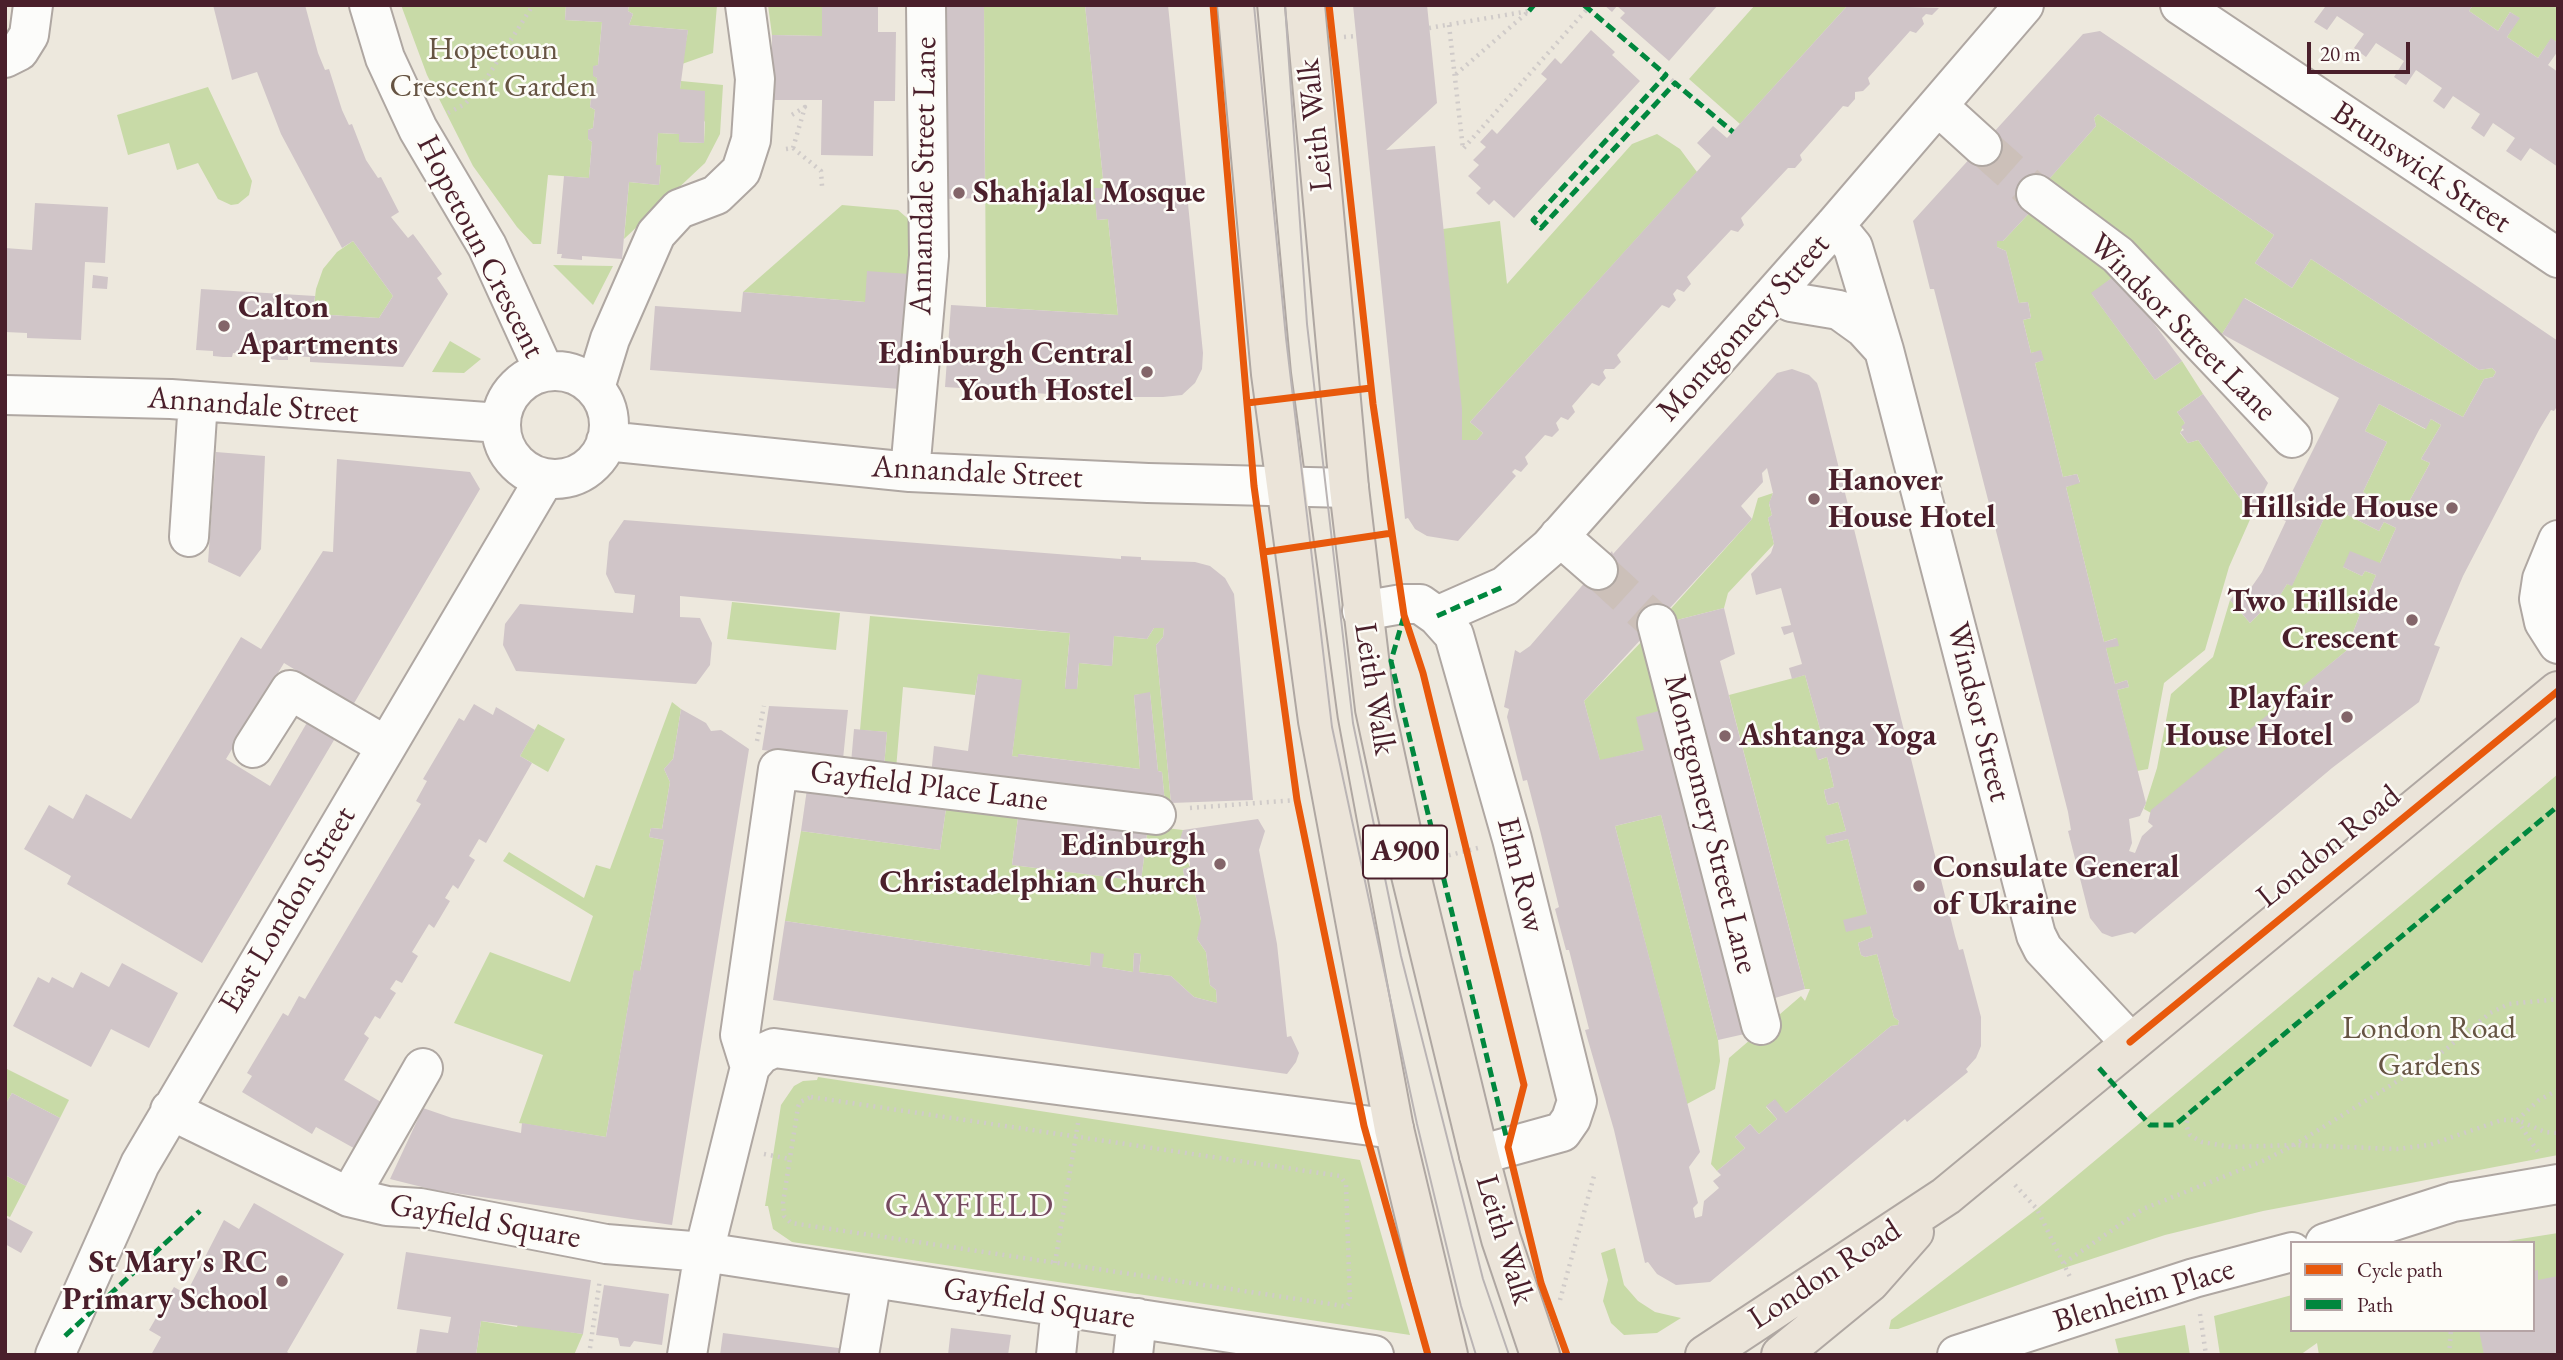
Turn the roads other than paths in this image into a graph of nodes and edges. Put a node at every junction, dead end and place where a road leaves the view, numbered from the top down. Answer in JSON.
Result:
{"nodes":[{"id":1,"x":33,"y":5,"type":"edge"},
{"id":2,"x":369,"y":5,"type":"edge"},
{"id":3,"x":745,"y":5,"type":"edge"},
{"id":4,"x":926,"y":5,"type":"edge"},
{"id":5,"x":1237,"y":5,"type":"edge"},
{"id":6,"x":1305,"y":5,"type":"edge"},
{"id":7,"x":2024,"y":5,"type":"edge"},
{"id":8,"x":2180,"y":5,"type":"edge"},
{"id":9,"x":5,"y":58,"type":"edge"},
{"id":10,"x":1938,"y":106,"type":"junction"},
{"id":11,"x":1982,"y":146,"type":"tunnel mouth"},
{"id":12,"x":2036,"y":194,"type":"tunnel mouth"},
{"id":13,"x":1835,"y":225,"type":"junction"},
{"id":14,"x":2558,"y":258,"type":"edge"},
{"id":15,"x":1775,"y":293,"type":"junction"},
{"id":16,"x":1884,"y":350,"type":"junction"},
{"id":17,"x":544,"y":371,"type":"junction"},
{"id":18,"x":595,"y":388,"type":"junction"},
{"id":19,"x":5,"y":395,"type":"edge"},
{"id":20,"x":198,"y":401,"type":"junction"},
{"id":21,"x":500,"y":423,"type":"junction"},
{"id":22,"x":2292,"y":438,"type":"dead end"},
{"id":23,"x":606,"y":442,"type":"junction"},
{"id":24,"x":910,"y":472,"type":"junction"},
{"id":25,"x":545,"y":478,"type":"junction"},
{"id":26,"x":1285,"y":486,"type":"junction"},
{"id":27,"x":1349,"y":488,"type":"junction"},
{"id":28,"x":1559,"y":536,"type":"junction"},
{"id":29,"x":189,"y":537,"type":"dead end"},
{"id":30,"x":2558,"y":540,"type":"edge"},
{"id":31,"x":1598,"y":570,"type":"tunnel mouth"},
{"id":32,"x":1362,"y":611,"type":"junction"},
{"id":33,"x":1437,"y":616,"type":"junction"},
{"id":34,"x":1657,"y":624,"type":"tunnel mouth"},
{"id":35,"x":2558,"y":644,"type":"edge"},
{"id":36,"x":2558,"y":691,"type":"edge"},
{"id":37,"x":386,"y":746,"type":"junction"},
{"id":38,"x":253,"y":748,"type":"dead end"},
{"id":39,"x":1156,"y":815,"type":"road end"},
{"id":40,"x":1761,"y":1025,"type":"dead end"},
{"id":41,"x":2130,"y":1042,"type":"junction"},
{"id":42,"x":750,"y":1067,"type":"junction"},
{"id":43,"x":424,"y":1068,"type":"dead end"},
{"id":44,"x":170,"y":1110,"type":"junction"},
{"id":45,"x":1395,"y":1129,"type":"junction"},
{"id":46,"x":1479,"y":1155,"type":"junction"},
{"id":47,"x":2551,"y":1173,"type":"edge"},
{"id":48,"x":1946,"y":1196,"type":"junction"},
{"id":49,"x":349,"y":1197,"type":"junction"},
{"id":50,"x":2331,"y":1241,"type":"edge"},
{"id":51,"x":704,"y":1252,"type":"junction"},
{"id":52,"x":2290,"y":1253,"type":"edge"},
{"id":53,"x":872,"y":1279,"type":"junction"},
{"id":54,"x":1053,"y":1306,"type":"junction"},
{"id":55,"x":1751,"y":1325,"type":"junction"},
{"id":56,"x":1135,"y":1336,"type":"edge"},
{"id":57,"x":55,"y":1355,"type":"edge"},
{"id":58,"x":687,"y":1355,"type":"edge"},
{"id":59,"x":859,"y":1355,"type":"edge"},
{"id":60,"x":1056,"y":1355,"type":"edge"},
{"id":61,"x":1373,"y":1355,"type":"edge"},
{"id":62,"x":1448,"y":1355,"type":"edge"},
{"id":63,"x":1540,"y":1355,"type":"edge"},
{"id":64,"x":1705,"y":1355,"type":"edge"},
{"id":65,"x":1779,"y":1355,"type":"edge"},
{"id":66,"x":1957,"y":1355,"type":"edge"}],
"edges":[{"from":1,"to":9,"type":"street"},
{"from":2,"to":17,"type":"street","name":"Hopetoun Crescent"},
{"from":3,"to":18,"type":"street"},
{"from":4,"to":24,"type":"street","name":"Annandale Street Lane"},
{"from":5,"to":26,"type":"main road","name":"Leith Walk","number":"A900"},
{"from":6,"to":27,"type":"main road","name":"Leith Walk","number":"A900"},
{"from":7,"to":10,"type":"street","name":"Montgomery Street"},
{"from":8,"to":14,"type":"street","name":"Brunswick Street"},
{"from":10,"to":11,"type":"street"},
{"from":10,"to":13,"type":"street","name":"Montgomery Street"},
{"from":12,"to":22,"type":"street","name":"Windsor Street Lane"},
{"from":13,"to":15,"type":"street","name":"Montgomery Street"},
{"from":13,"to":16,"type":"street","name":"Windsor Street"},
{"from":15,"to":16,"type":"street","name":"Windsor Street"},
{"from":15,"to":28,"type":"street","name":"Montgomery Street"},
{"from":16,"to":41,"type":"street","name":"Windsor Street"},
{"from":17,"to":18,"type":"street"},
{"from":17,"to":21,"type":"street"},
{"from":18,"to":23,"type":"street"},
{"from":19,"to":20,"type":"street","name":"Annandale Street"},
{"from":20,"to":21,"type":"street","name":"Annandale Street"},
{"from":20,"to":29,"type":"street"},
{"from":21,"to":25,"type":"street"},
{"from":23,"to":24,"type":"street","name":"Annandale Street"},
{"from":23,"to":25,"type":"street"},
{"from":24,"to":26,"type":"street","name":"Annandale Street"},
{"from":25,"to":37,"type":"street","name":"East London Street"},
{"from":26,"to":27,"type":"street","name":"Annandale Street"},
{"from":26,"to":45,"type":"main road","name":"Leith Walk","number":"A900"},
{"from":27,"to":32,"type":"main road","name":"Leith Walk","number":"A900"},
{"from":28,"to":31,"type":"street"},
{"from":28,"to":33,"type":"street","name":"Montgomery Street"},
{"from":30,"to":35,"type":"street"},
{"from":32,"to":33,"type":"street"},
{"from":32,"to":46,"type":"main road","name":"Leith Walk","number":"A900"},
{"from":33,"to":46,"type":"street","name":"Elm Row"},
{"from":34,"to":40,"type":"street","name":"Montgomery Street Lane"},
{"from":36,"to":41,"type":"main road","name":"London Road"},
{"from":37,"to":38,"type":"street"},
{"from":37,"to":44,"type":"street","name":"East London Street"},
{"from":39,"to":42,"type":"street","name":"Gayfield Place Lane"},
{"from":41,"to":48,"type":"main road","name":"London Road"},
{"from":42,"to":45,"type":"street"},
{"from":42,"to":51,"type":"street"},
{"from":43,"to":49,"type":"street","name":"Gayfield Square"},
{"from":44,"to":49,"type":"street","name":"Gayfield Square"},
{"from":44,"to":57,"type":"street","name":"East London Street"},
{"from":45,"to":62,"type":"main road","name":"Leith Walk","number":"A900"},
{"from":46,"to":63,"type":"main road","name":"Leith Walk","number":"A900"},
{"from":47,"to":50,"type":"street"},
{"from":48,"to":55,"type":"main road","name":"London Road"},
{"from":48,"to":65,"type":"main road","name":"London Road"},
{"from":49,"to":51,"type":"street","name":"Gayfield Square"},
{"from":51,"to":53,"type":"street","name":"Gayfield Square"},
{"from":51,"to":58,"type":"street"},
{"from":52,"to":66,"type":"street","name":"Blenheim Place"},
{"from":53,"to":54,"type":"street","name":"Gayfield Square"},
{"from":53,"to":59,"type":"street"},
{"from":54,"to":56,"type":"street","name":"Gayfield Square"},
{"from":54,"to":60,"type":"street"},
{"from":55,"to":64,"type":"main road","name":"London Road"},
{"from":55,"to":65,"type":"street"},
{"from":56,"to":61,"type":"street","name":"Gayfield Square"}]}
